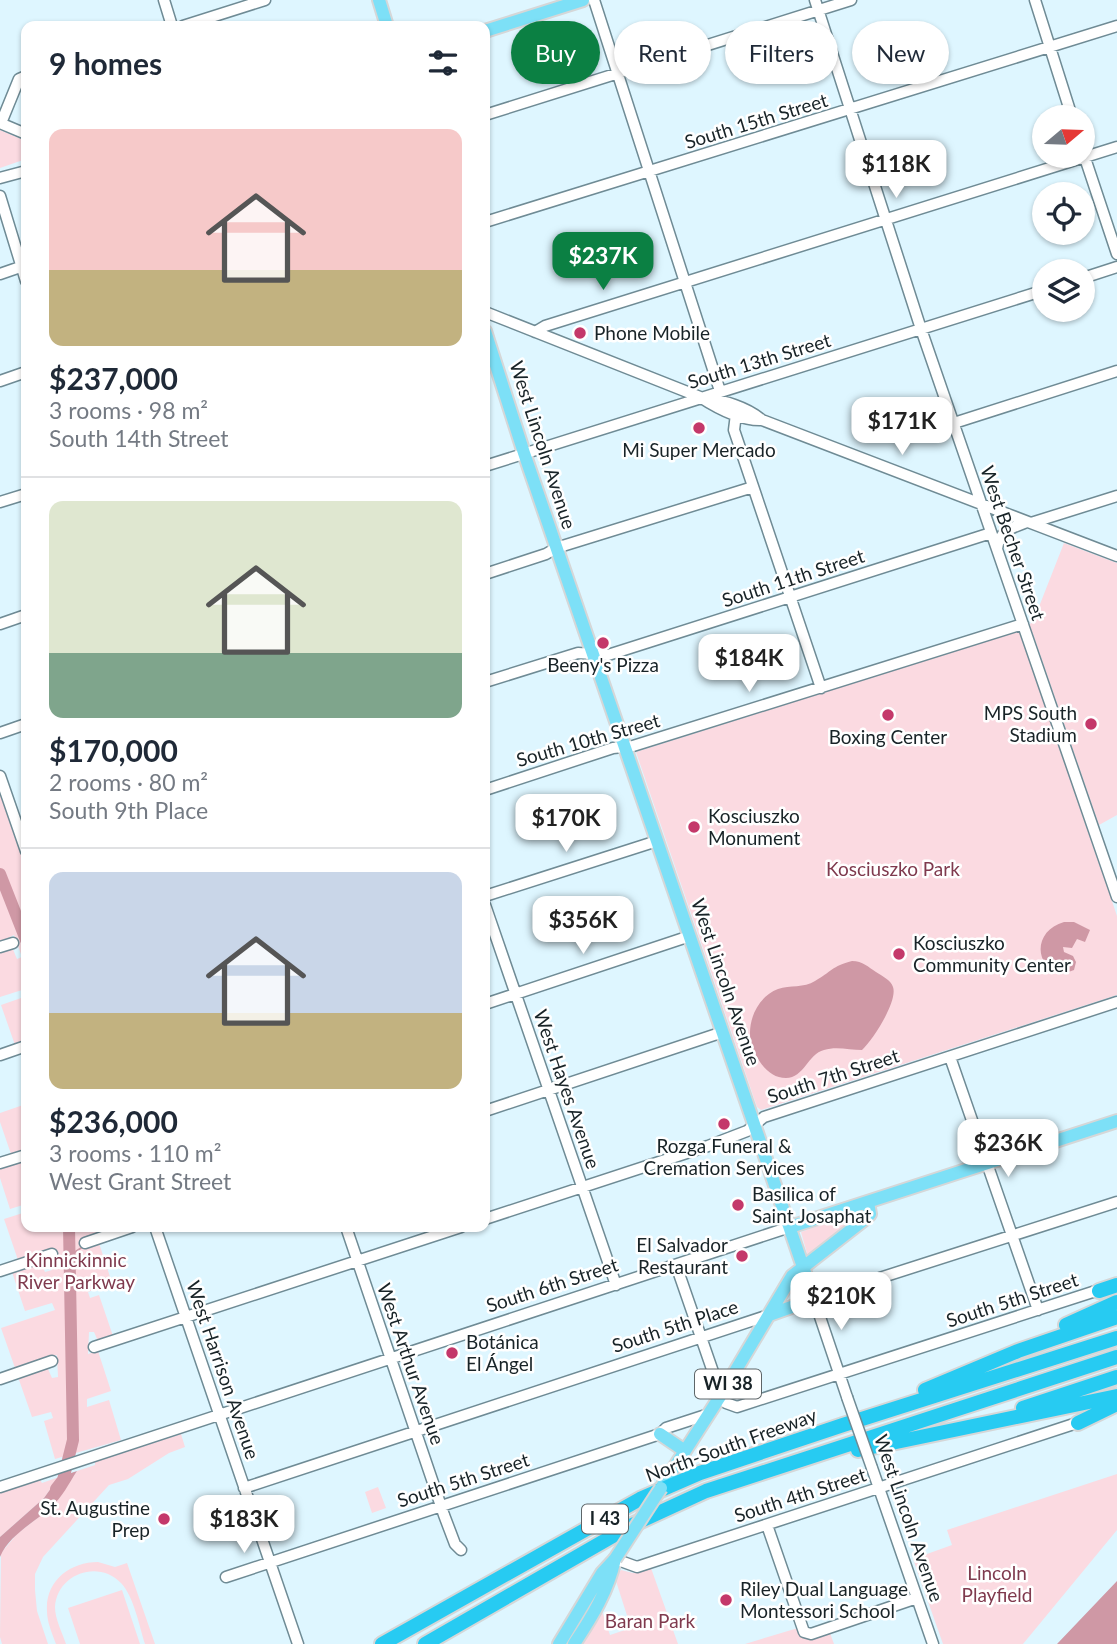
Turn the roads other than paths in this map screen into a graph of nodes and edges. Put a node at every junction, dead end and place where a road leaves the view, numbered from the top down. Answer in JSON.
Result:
{"nodes":[{"id":1,"x":164,"y":0,"type":"edge"},
{"id":2,"x":265,"y":0,"type":"edge"},
{"id":3,"x":379,"y":0,"type":"edge"},
{"id":4,"x":583,"y":0,"type":"edge"},
{"id":5,"x":594,"y":0,"type":"edge"},
{"id":6,"x":851,"y":0,"type":"edge"},
{"id":7,"x":1035,"y":0,"type":"edge"},
{"id":8,"x":817,"y":5,"type":"edge"},
{"id":9,"x":170,"y":21,"type":"edge"},
{"id":10,"x":199,"y":21,"type":"edge"},
{"id":11,"x":385,"y":21,"type":"edge"},
{"id":12,"x":1117,"y":26,"type":"edge"},
{"id":13,"x":490,"y":29,"type":"edge"},
{"id":14,"x":711,"y":41,"type":"edge"},
{"id":15,"x":1050,"y":47,"type":"junction"},
{"id":16,"x":614,"y":61,"type":"edge"},
{"id":17,"x":614,"y":74,"type":"edge"},
{"id":18,"x":21,"y":78,"type":"edge"},
{"id":19,"x":621,"y":84,"type":"edge"},
{"id":20,"x":1068,"y":105,"type":"edge"},
{"id":21,"x":850,"y":109,"type":"junction"},
{"id":22,"x":490,"y":112,"type":"edge"},
{"id":23,"x":1,"y":123,"type":"edge"},
{"id":24,"x":21,"y":132,"type":"edge"},
{"id":25,"x":1117,"y":147,"type":"edge"},
{"id":26,"x":1096,"y":151,"type":"edge"},
{"id":27,"x":1041,"y":168,"type":"edge"},
{"id":28,"x":1089,"y":168,"type":"edge"},
{"id":29,"x":21,"y":172,"type":"edge"},
{"id":30,"x":649,"y":172,"type":"junction"},
{"id":31,"x":0,"y":178,"type":"edge"},
{"id":32,"x":0,"y":196,"type":"edge"},
{"id":33,"x":886,"y":219,"type":"junction"},
{"id":34,"x":490,"y":220,"type":"edge"},
{"id":35,"x":1117,"y":254,"type":"edge"},
{"id":36,"x":21,"y":257,"type":"edge"},
{"id":37,"x":21,"y":267,"type":"edge"},
{"id":38,"x":1117,"y":267,"type":"edge"},
{"id":39,"x":0,"y":274,"type":"edge"},
{"id":40,"x":1095,"y":274,"type":"edge"},
{"id":41,"x":685,"y":282,"type":"junction"},
{"id":42,"x":1032,"y":294,"type":"edge"},
{"id":43,"x":490,"y":314,"type":"edge"},
{"id":44,"x":921,"y":328,"type":"junction"},
{"id":45,"x":535,"y":332,"type":"junction"},
{"id":46,"x":490,"y":351,"type":"edge"},
{"id":47,"x":1117,"y":371,"type":"edge"},
{"id":48,"x":21,"y":374,"type":"edge"},
{"id":49,"x":0,"y":381,"type":"edge"},
{"id":50,"x":720,"y":391,"type":"junction"},
{"id":51,"x":700,"y":397,"type":"junction"},
{"id":52,"x":736,"y":414,"type":"junction"},
{"id":53,"x":762,"y":420,"type":"junction"},
{"id":54,"x":954,"y":423,"type":"junction"},
{"id":55,"x":524,"y":453,"type":"junction"},
{"id":56,"x":490,"y":464,"type":"edge"},
{"id":57,"x":753,"y":486,"type":"junction"},
{"id":58,"x":21,"y":496,"type":"edge"},
{"id":59,"x":1117,"y":496,"type":"edge"},
{"id":60,"x":0,"y":502,"type":"edge"},
{"id":61,"x":981,"y":503,"type":"junction"},
{"id":62,"x":1029,"y":522,"type":"junction"},
{"id":63,"x":991,"y":533,"type":"junction"},
{"id":64,"x":556,"y":548,"type":"junction"},
{"id":65,"x":997,"y":550,"type":"junction"},
{"id":66,"x":1117,"y":556,"type":"edge"},
{"id":67,"x":490,"y":572,"type":"edge"},
{"id":68,"x":790,"y":597,"type":"junction"},
{"id":69,"x":21,"y":617,"type":"edge"},
{"id":70,"x":0,"y":624,"type":"edge"},
{"id":71,"x":1023,"y":624,"type":"junction"},
{"id":72,"x":593,"y":654,"type":"junction"},
{"id":73,"x":490,"y":680,"type":"edge"},
{"id":74,"x":821,"y":688,"type":"junction"},
{"id":75,"x":21,"y":726,"type":"edge"},
{"id":76,"x":0,"y":733,"type":"edge"},
{"id":77,"x":625,"y":747,"type":"junction"},
{"id":78,"x":0,"y":776,"type":"edge"},
{"id":79,"x":490,"y":788,"type":"edge"},
{"id":80,"x":21,"y":828,"type":"edge"},
{"id":81,"x":657,"y":841,"type":"junction"},
{"id":82,"x":1114,"y":877,"type":"edge"},
{"id":83,"x":490,"y":894,"type":"edge"},
{"id":84,"x":1117,"y":897,"type":"edge"},
{"id":85,"x":490,"y":920,"type":"edge"},
{"id":86,"x":690,"y":936,"type":"junction"},
{"id":87,"x":13,"y":943,"type":"dead end"},
{"id":88,"x":0,"y":947,"type":"edge"},
{"id":89,"x":515,"y":994,"type":"junction"},
{"id":90,"x":490,"y":1002,"type":"edge"},
{"id":91,"x":1117,"y":1002,"type":"edge"},
{"id":92,"x":723,"y":1032,"type":"junction"},
{"id":93,"x":21,"y":1048,"type":"edge"},
{"id":94,"x":0,"y":1055,"type":"edge"},
{"id":95,"x":950,"y":1057,"type":"junction"},
{"id":96,"x":549,"y":1090,"type":"junction"},
{"id":97,"x":490,"y":1109,"type":"edge"},
{"id":98,"x":1117,"y":1121,"type":"edge"},
{"id":99,"x":755,"y":1125,"type":"junction"},
{"id":100,"x":21,"y":1157,"type":"edge"},
{"id":101,"x":0,"y":1163,"type":"edge"},
{"id":102,"x":986,"y":1163,"type":"junction"},
{"id":103,"x":582,"y":1187,"type":"junction"},
{"id":104,"x":868,"y":1202,"type":"junction"},
{"id":105,"x":1117,"y":1202,"type":"edge"},
{"id":106,"x":490,"y":1217,"type":"edge"},
{"id":107,"x":790,"y":1227,"type":"junction"},
{"id":108,"x":117,"y":1232,"type":"edge"},
{"id":109,"x":157,"y":1232,"type":"edge"},
{"id":110,"x":348,"y":1232,"type":"edge"},
{"id":111,"x":446,"y":1232,"type":"edge"},
{"id":112,"x":1012,"y":1237,"type":"junction"},
{"id":113,"x":85,"y":1243,"type":"dead end"},
{"id":114,"x":52,"y":1254,"type":"dead end"},
{"id":115,"x":358,"y":1261,"type":"junction"},
{"id":116,"x":676,"y":1265,"type":"junction"},
{"id":117,"x":804,"y":1267,"type":"junction"},
{"id":118,"x":0,"y":1271,"type":"edge"},
{"id":119,"x":1117,"y":1284,"type":"edge"},
{"id":120,"x":616,"y":1285,"type":"junction"},
{"id":121,"x":1099,"y":1291,"type":"joint"},
{"id":122,"x":814,"y":1299,"type":"junction"},
{"id":123,"x":1117,"y":1301,"type":"edge"},
{"id":124,"x":1038,"y":1310,"type":"junction"},
{"id":125,"x":769,"y":1315,"type":"junction"},
{"id":126,"x":186,"y":1317,"type":"junction"},
{"id":127,"x":1117,"y":1317,"type":"edge"},
{"id":128,"x":701,"y":1337,"type":"junction"},
{"id":129,"x":1117,"y":1338,"type":"edge"},
{"id":130,"x":94,"y":1347,"type":"dead end"},
{"id":131,"x":1018,"y":1351,"type":"junction"},
{"id":132,"x":1117,"y":1357,"type":"edge"},
{"id":133,"x":390,"y":1358,"type":"junction"},
{"id":134,"x":52,"y":1361,"type":"dead end"},
{"id":135,"x":839,"y":1374,"type":"junction"},
{"id":136,"x":1117,"y":1377,"type":"edge"},
{"id":137,"x":0,"y":1378,"type":"edge"},
{"id":138,"x":721,"y":1395,"type":"junction"},
{"id":139,"x":1117,"y":1396,"type":"edge"},
{"id":140,"x":1117,"y":1404,"type":"edge"},
{"id":141,"x":1117,"y":1413,"type":"edge"},
{"id":142,"x":709,"y":1414,"type":"junction"},
{"id":143,"x":220,"y":1415,"type":"junction"},
{"id":144,"x":1078,"y":1423,"type":"junction"},
{"id":145,"x":975,"y":1424,"type":"junction"},
{"id":146,"x":843,"y":1425,"type":"junction"},
{"id":147,"x":415,"y":1432,"type":"junction"},
{"id":148,"x":660,"y":1434,"type":"junction"},
{"id":149,"x":843,"y":1447,"type":"junction"},
{"id":150,"x":685,"y":1451,"type":"junction"},
{"id":151,"x":0,"y":1487,"type":"edge"},
{"id":152,"x":244,"y":1488,"type":"junction"},
{"id":153,"x":878,"y":1488,"type":"junction"},
{"id":154,"x":441,"y":1506,"type":"junction"},
{"id":155,"x":767,"y":1525,"type":"junction"},
{"id":156,"x":461,"y":1550,"type":"dead end"},
{"id":157,"x":615,"y":1559,"type":"junction"},
{"id":158,"x":270,"y":1563,"type":"junction"},
{"id":159,"x":226,"y":1577,"type":"dead end"},
{"id":160,"x":917,"y":1598,"type":"junction"},
{"id":161,"x":298,"y":1644,"type":"edge"},
{"id":162,"x":382,"y":1644,"type":"edge"},
{"id":163,"x":425,"y":1644,"type":"edge"},
{"id":164,"x":559,"y":1644,"type":"edge"},
{"id":165,"x":575,"y":1644,"type":"edge"},
{"id":166,"x":933,"y":1644,"type":"edge"}],
"edges":[{"from":1,"to":9,"type":"street"},
{"from":2,"to":10,"type":"street"},
{"from":3,"to":11,"type":"main road"},
{"from":4,"to":13,"type":"main road"},
{"from":5,"to":16,"type":"street"},
{"from":6,"to":8,"type":"street"},
{"from":7,"to":15,"type":"street"},
{"from":8,"to":14,"type":"street"},
{"from":8,"to":21,"type":"street","name":"West Becher Street"},
{"from":12,"to":15,"type":"street","name":"South 15th Street"},
{"from":15,"to":20,"type":"street"},
{"from":15,"to":21,"type":"street","name":"South 15th Street"},
{"from":17,"to":22,"type":"street"},
{"from":18,"to":23,"type":"street"},
{"from":19,"to":30,"type":"street"},
{"from":21,"to":30,"type":"street","name":"South 15th Street"},
{"from":21,"to":33,"type":"street","name":"West Becher Street"},
{"from":23,"to":24,"type":"street"},
{"from":25,"to":26,"type":"street"},
{"from":27,"to":33,"type":"street"},
{"from":28,"to":35,"type":"street"},
{"from":29,"to":31,"type":"street"},
{"from":30,"to":34,"type":"street","name":"South 15th Street"},
{"from":30,"to":41,"type":"street"},
{"from":32,"to":36,"type":"street"},
{"from":33,"to":41,"type":"street"},
{"from":33,"to":44,"type":"street","name":"West Becher Street"},
{"from":37,"to":39,"type":"street"},
{"from":38,"to":40,"type":"street"},
{"from":41,"to":45,"type":"street"},
{"from":41,"to":50,"type":"street"},
{"from":42,"to":44,"type":"street","name":"South 13th Street"},
{"from":43,"to":45,"type":"street"},
{"from":44,"to":50,"type":"street","name":"South 13th Street"},
{"from":44,"to":54,"type":"street","name":"West Becher Street"},
{"from":45,"to":51,"type":"street"},
{"from":46,"to":55,"type":"main road","name":"West Lincoln Avenue"},
{"from":47,"to":54,"type":"street"},
{"from":48,"to":49,"type":"street"},
{"from":50,"to":51,"type":"street","name":"South 13th Street"},
{"from":51,"to":52,"type":"street"},
{"from":51,"to":53,"type":"street"},
{"from":51,"to":55,"type":"street","name":"South 13th Street"},
{"from":52,"to":53,"type":"street"},
{"from":52,"to":57,"type":"street"},
{"from":53,"to":61,"type":"street"},
{"from":54,"to":61,"type":"street","name":"West Becher Street"},
{"from":55,"to":56,"type":"street","name":"South 13th Street"},
{"from":55,"to":64,"type":"main road","name":"West Lincoln Avenue"},
{"from":57,"to":64,"type":"street"},
{"from":57,"to":68,"type":"street"},
{"from":58,"to":60,"type":"street"},
{"from":59,"to":62,"type":"street"},
{"from":61,"to":62,"type":"street"},
{"from":61,"to":63,"type":"street","name":"West Becher Street"},
{"from":62,"to":65,"type":"street"},
{"from":62,"to":66,"type":"street"},
{"from":63,"to":65,"type":"street","name":"West Becher Street"},
{"from":63,"to":68,"type":"street","name":"South 11th Street"},
{"from":64,"to":67,"type":"street"},
{"from":64,"to":72,"type":"main road","name":"West Lincoln Avenue"},
{"from":65,"to":71,"type":"street","name":"West Becher Street"},
{"from":68,"to":72,"type":"street","name":"South 11th Street"},
{"from":68,"to":74,"type":"street"},
{"from":69,"to":70,"type":"street"},
{"from":71,"to":74,"type":"street","name":"South 10th Street"},
{"from":71,"to":82,"type":"street","name":"West Becher Street"},
{"from":72,"to":73,"type":"street","name":"South 11th Street"},
{"from":72,"to":77,"type":"main road","name":"West Lincoln Avenue"},
{"from":74,"to":77,"type":"street","name":"South 10th Street"},
{"from":75,"to":76,"type":"street"},
{"from":77,"to":79,"type":"street","name":"South 10th Street"},
{"from":77,"to":81,"type":"main road","name":"West Lincoln Avenue"},
{"from":78,"to":80,"type":"street"},
{"from":81,"to":83,"type":"street"},
{"from":81,"to":86,"type":"main road","name":"West Lincoln Avenue"},
{"from":82,"to":84,"type":"street","name":"West Becher Street"},
{"from":85,"to":89,"type":"street","name":"West Hayes Avenue"},
{"from":86,"to":89,"type":"street"},
{"from":86,"to":92,"type":"main road","name":"West Lincoln Avenue"},
{"from":87,"to":88,"type":"street"},
{"from":89,"to":90,"type":"street"},
{"from":89,"to":96,"type":"street","name":"West Hayes Avenue"},
{"from":91,"to":95,"type":"street","name":"South 7th Street"},
{"from":92,"to":96,"type":"street"},
{"from":92,"to":99,"type":"main road","name":"West Lincoln Avenue"},
{"from":93,"to":94,"type":"street"},
{"from":95,"to":99,"type":"street","name":"South 7th Street"},
{"from":95,"to":102,"type":"street"},
{"from":96,"to":97,"type":"street"},
{"from":96,"to":103,"type":"street","name":"West Hayes Avenue"},
{"from":98,"to":102,"type":"main road","name":"South 6th Street"},
{"from":99,"to":103,"type":"street","name":"South 7th Street"},
{"from":99,"to":107,"type":"main road","name":"West Lincoln Avenue"},
{"from":100,"to":101,"type":"street"},
{"from":102,"to":104,"type":"main road","name":"South 6th Street"},
{"from":102,"to":112,"type":"street"},
{"from":103,"to":106,"type":"street","name":"South 7th Street"},
{"from":103,"to":120,"type":"street","name":"West Hayes Avenue"},
{"from":104,"to":107,"type":"main road","name":"South 6th Street"},
{"from":104,"to":117,"type":"main road","number":"WI 38"},
{"from":105,"to":112,"type":"street","name":"South 5th Place"},
{"from":107,"to":116,"type":"street","name":"South 6th Street"},
{"from":107,"to":117,"type":"main road","name":"West Lincoln Avenue"},
{"from":108,"to":113,"type":"street"},
{"from":109,"to":126,"type":"street","name":"West Harrison Avenue"},
{"from":110,"to":115,"type":"street","name":"West Arthur Avenue"},
{"from":111,"to":115,"type":"street"},
{"from":112,"to":122,"type":"street","name":"South 5th Place"},
{"from":112,"to":124,"type":"street"},
{"from":114,"to":118,"type":"street"},
{"from":115,"to":126,"type":"street"},
{"from":115,"to":133,"type":"street","name":"West Arthur Avenue"},
{"from":116,"to":120,"type":"street","name":"South 6th Street"},
{"from":116,"to":128,"type":"street"},
{"from":117,"to":122,"type":"main road","name":"West Lincoln Avenue"},
{"from":117,"to":125,"type":"main road","number":"WI 38"},
{"from":119,"to":121,"type":"highway"},
{"from":120,"to":133,"type":"street","name":"South 6th Street"},
{"from":121,"to":124,"type":"street","name":"South 5th Street"},
{"from":122,"to":125,"type":"main road","name":"South 5th Place"},
{"from":122,"to":135,"type":"street","name":"West Lincoln Avenue"},
{"from":123,"to":131,"type":"highway"},
{"from":124,"to":135,"type":"street","name":"South 5th Street"},
{"from":125,"to":128,"type":"street","name":"South 5th Place"},
{"from":125,"to":138,"type":"main road","number":"WI 38"},
{"from":126,"to":130,"type":"street"},
{"from":126,"to":143,"type":"street","name":"West Harrison Avenue"},
{"from":127,"to":131,"type":"highway"},
{"from":128,"to":138,"type":"street"},
{"from":128,"to":147,"type":"street","name":"South 5th Place"},
{"from":129,"to":146,"type":"highway","name":"North-South Freeway","number":"I 43"},
{"from":131,"to":146,"type":"highway"},
{"from":132,"to":149,"type":"highway","name":"North-South Freeway","number":"I 43"},
{"from":133,"to":143,"type":"street","name":"South 6th Street"},
{"from":133,"to":147,"type":"street","name":"West Arthur Avenue"},
{"from":134,"to":137,"type":"street"},
{"from":135,"to":138,"type":"street","name":"South 5th Street"},
{"from":135,"to":153,"type":"street","name":"West Lincoln Avenue","bridge":true},
{"from":136,"to":145,"type":"highway"},
{"from":138,"to":142,"type":"main road","number":"WI 38"},
{"from":139,"to":145,"type":"highway"},
{"from":140,"to":144,"type":"highway"},
{"from":141,"to":144,"type":"street","name":"South 4th Street"},
{"from":142,"to":148,"type":"street","name":"South 5th Street"},
{"from":142,"to":150,"type":"main road","number":"WI 38"},
{"from":143,"to":151,"type":"street","name":"South 6th Street"},
{"from":143,"to":152,"type":"street","name":"West Harrison Avenue"},
{"from":144,"to":153,"type":"street","name":"South 4th Street"},
{"from":145,"to":149,"type":"highway"},
{"from":146,"to":162,"type":"highway","name":"North-South Freeway","number":"I 43"},
{"from":147,"to":152,"type":"street","name":"South 5th Place"},
{"from":147,"to":154,"type":"street","name":"West Arthur Avenue"},
{"from":148,"to":150,"type":"main road"},
{"from":148,"to":154,"type":"street","name":"South 5th Street"},
{"from":149,"to":163,"type":"highway","name":"North-South Freeway","number":"I 43"},
{"from":150,"to":157,"type":"main road","number":"WI 38","bridge":true},
{"from":152,"to":158,"type":"street","name":"West Harrison Avenue"},
{"from":153,"to":155,"type":"street","name":"South 4th Street"},
{"from":153,"to":160,"type":"street","name":"West Lincoln Avenue"},
{"from":154,"to":156,"type":"street","name":"West Arthur Avenue"},
{"from":154,"to":158,"type":"street","name":"South 5th Street"},
{"from":155,"to":157,"type":"street","name":"South 4th Street"},
{"from":155,"to":160,"type":"street"},
{"from":157,"to":164,"type":"main road","number":"WI 38"},
{"from":157,"to":165,"type":"main road","number":"WI 38"},
{"from":158,"to":159,"type":"street","name":"South 5th Street"},
{"from":158,"to":161,"type":"street","name":"West Harrison Avenue"},
{"from":160,"to":166,"type":"street","name":"West Lincoln Avenue"}]}
